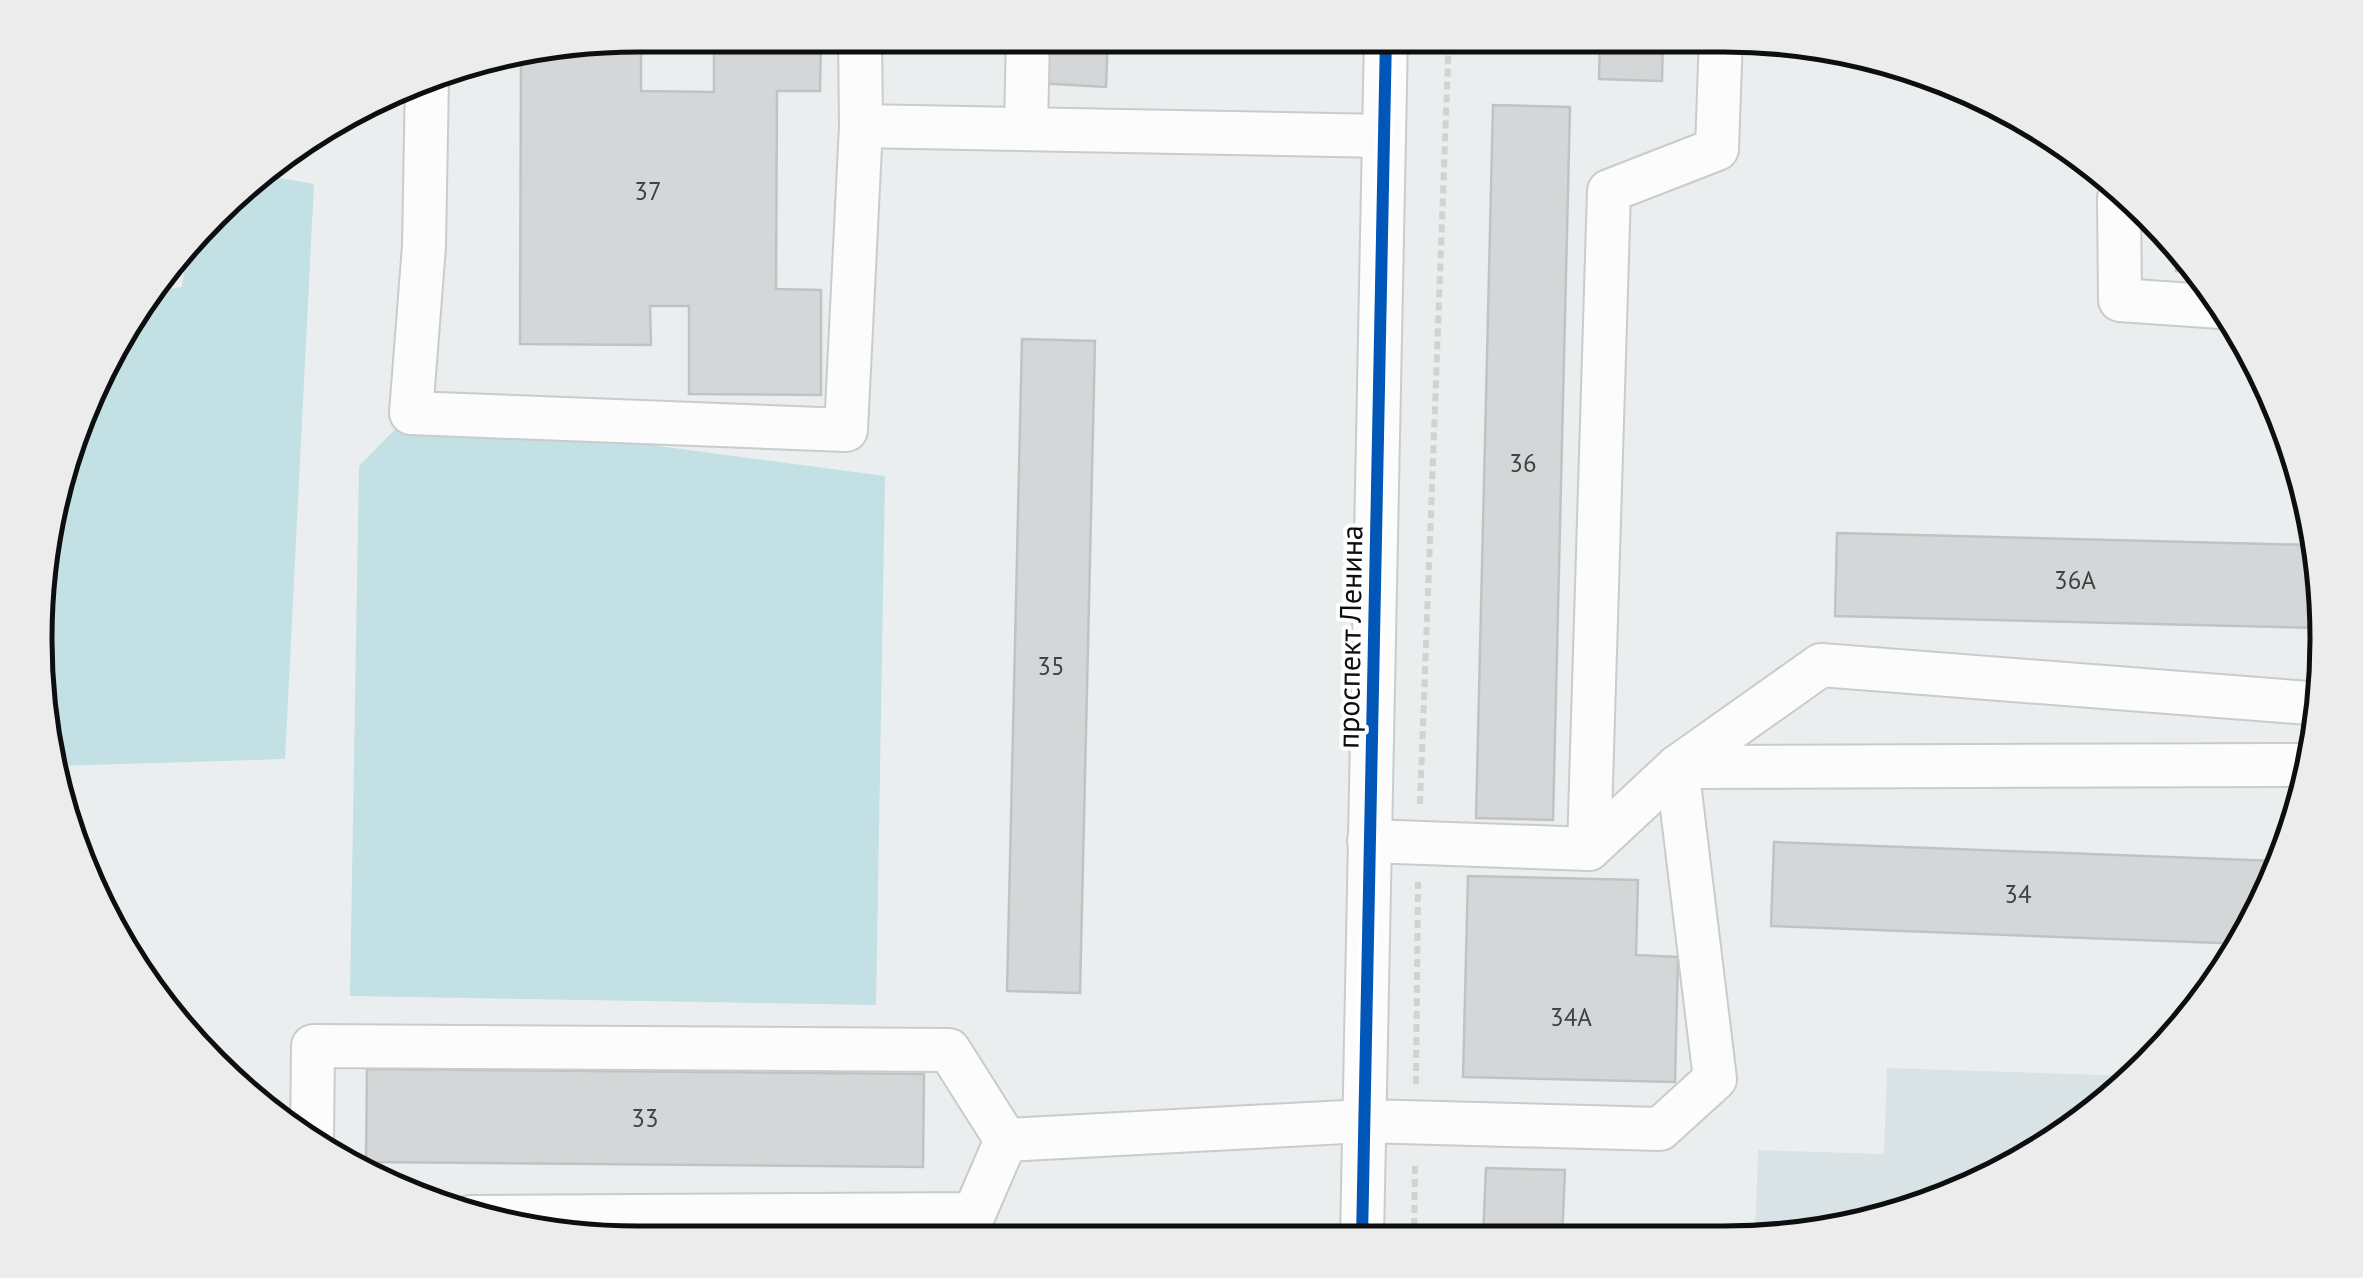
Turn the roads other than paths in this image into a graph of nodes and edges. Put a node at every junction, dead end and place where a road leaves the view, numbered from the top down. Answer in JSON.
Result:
{"nodes":[{"id":1,"x":860,"y":52,"type":"edge"},
{"id":2,"x":1028,"y":52,"type":"edge"},
{"id":3,"x":1386,"y":52,"type":"edge"},
{"id":4,"x":1720,"y":52,"type":"edge"},
{"id":5,"x":427,"y":93,"type":"edge"},
{"id":6,"x":862,"y":126,"type":"junction"},
{"id":7,"x":1026,"y":128,"type":"junction"},
{"id":8,"x":1384,"y":136,"type":"junction"},
{"id":9,"x":2119,"y":205,"type":"edge"},
{"id":10,"x":2207,"y":306,"type":"edge"},
{"id":11,"x":2306,"y":703,"type":"edge"},
{"id":12,"x":2296,"y":765,"type":"edge"},
{"id":13,"x":1677,"y":767,"type":"junction"},
{"id":14,"x":1370,"y":840,"type":"junction"},
{"id":15,"x":1589,"y":849,"type":"junction"},
{"id":16,"x":1364,"y":1121,"type":"junction"},
{"id":17,"x":312,"y":1126,"type":"edge"},
{"id":18,"x":1006,"y":1140,"type":"junction"},
{"id":19,"x":541,"y":1217,"type":"edge"},
{"id":20,"x":1362,"y":1226,"type":"edge"}],
"edges":[{"from":1,"to":6,"type":"street"},
{"from":2,"to":7,"type":"street"},
{"from":3,"to":8,"type":"street","name":"проспект Ленина"},
{"from":4,"to":15,"type":"street"},
{"from":5,"to":6,"type":"street"},
{"from":6,"to":7,"type":"street"},
{"from":7,"to":8,"type":"street"},
{"from":8,"to":14,"type":"street","name":"проспект Ленина"},
{"from":9,"to":10,"type":"street"},
{"from":11,"to":13,"type":"street"},
{"from":12,"to":13,"type":"street"},
{"from":13,"to":15,"type":"street"},
{"from":13,"to":16,"type":"street"},
{"from":14,"to":15,"type":"street"},
{"from":14,"to":16,"type":"street","name":"проспект Ленина"},
{"from":16,"to":18,"type":"street"},
{"from":16,"to":20,"type":"street","name":"проспект Ленина"},
{"from":17,"to":18,"type":"street"},
{"from":18,"to":19,"type":"street"}]}
